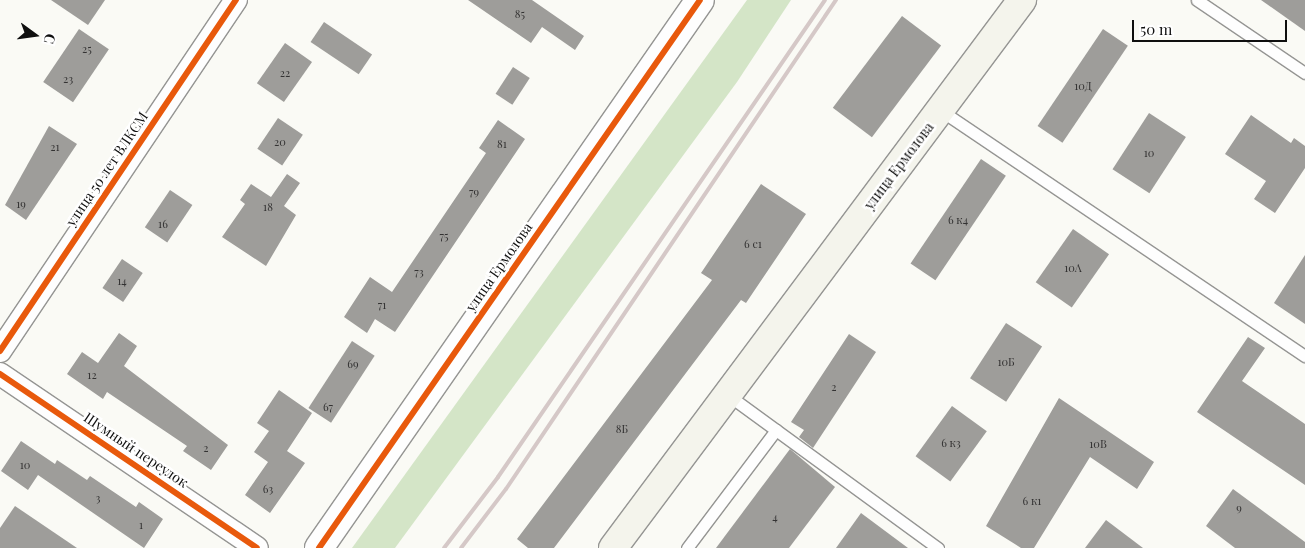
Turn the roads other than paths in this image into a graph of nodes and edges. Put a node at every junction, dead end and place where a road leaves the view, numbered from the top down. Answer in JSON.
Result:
{"nodes":[{"id":1,"x":236,"y":0,"type":"edge"},
{"id":2,"x":700,"y":0,"type":"edge"},
{"id":3,"x":1022,"y":0,"type":"edge"},
{"id":4,"x":1197,"y":0,"type":"edge"},
{"id":5,"x":1305,"y":73,"type":"edge"},
{"id":6,"x":940,"y":110,"type":"junction"},
{"id":7,"x":0,"y":351,"type":"edge"},
{"id":8,"x":1305,"y":356,"type":"edge"},
{"id":9,"x":0,"y":374,"type":"edge"},
{"id":10,"x":728,"y":395,"type":"junction"},
{"id":11,"x":776,"y":430,"type":"junction"},
{"id":12,"x":257,"y":548,"type":"edge"},
{"id":13,"x":319,"y":548,"type":"edge"},
{"id":14,"x":613,"y":548,"type":"edge"},
{"id":15,"x":687,"y":548,"type":"edge"},
{"id":16,"x":938,"y":548,"type":"edge"}],
"edges":[{"from":1,"to":7,"type":"street","name":"улица 50 лет ВЛКСМ"},
{"from":2,"to":13,"type":"street","name":"улица Ермолова"},
{"from":3,"to":6,"type":"main road","name":"улица Ермолова"},
{"from":4,"to":5,"type":"lane"},
{"from":6,"to":8,"type":"lane"},
{"from":6,"to":10,"type":"main road","name":"улица Ермолова"},
{"from":9,"to":12,"type":"street","name":"Шумный переулок"},
{"from":10,"to":11,"type":"lane"},
{"from":10,"to":14,"type":"main road","name":"улица Ермолова"},
{"from":11,"to":15,"type":"lane"},
{"from":11,"to":16,"type":"lane"}]}
